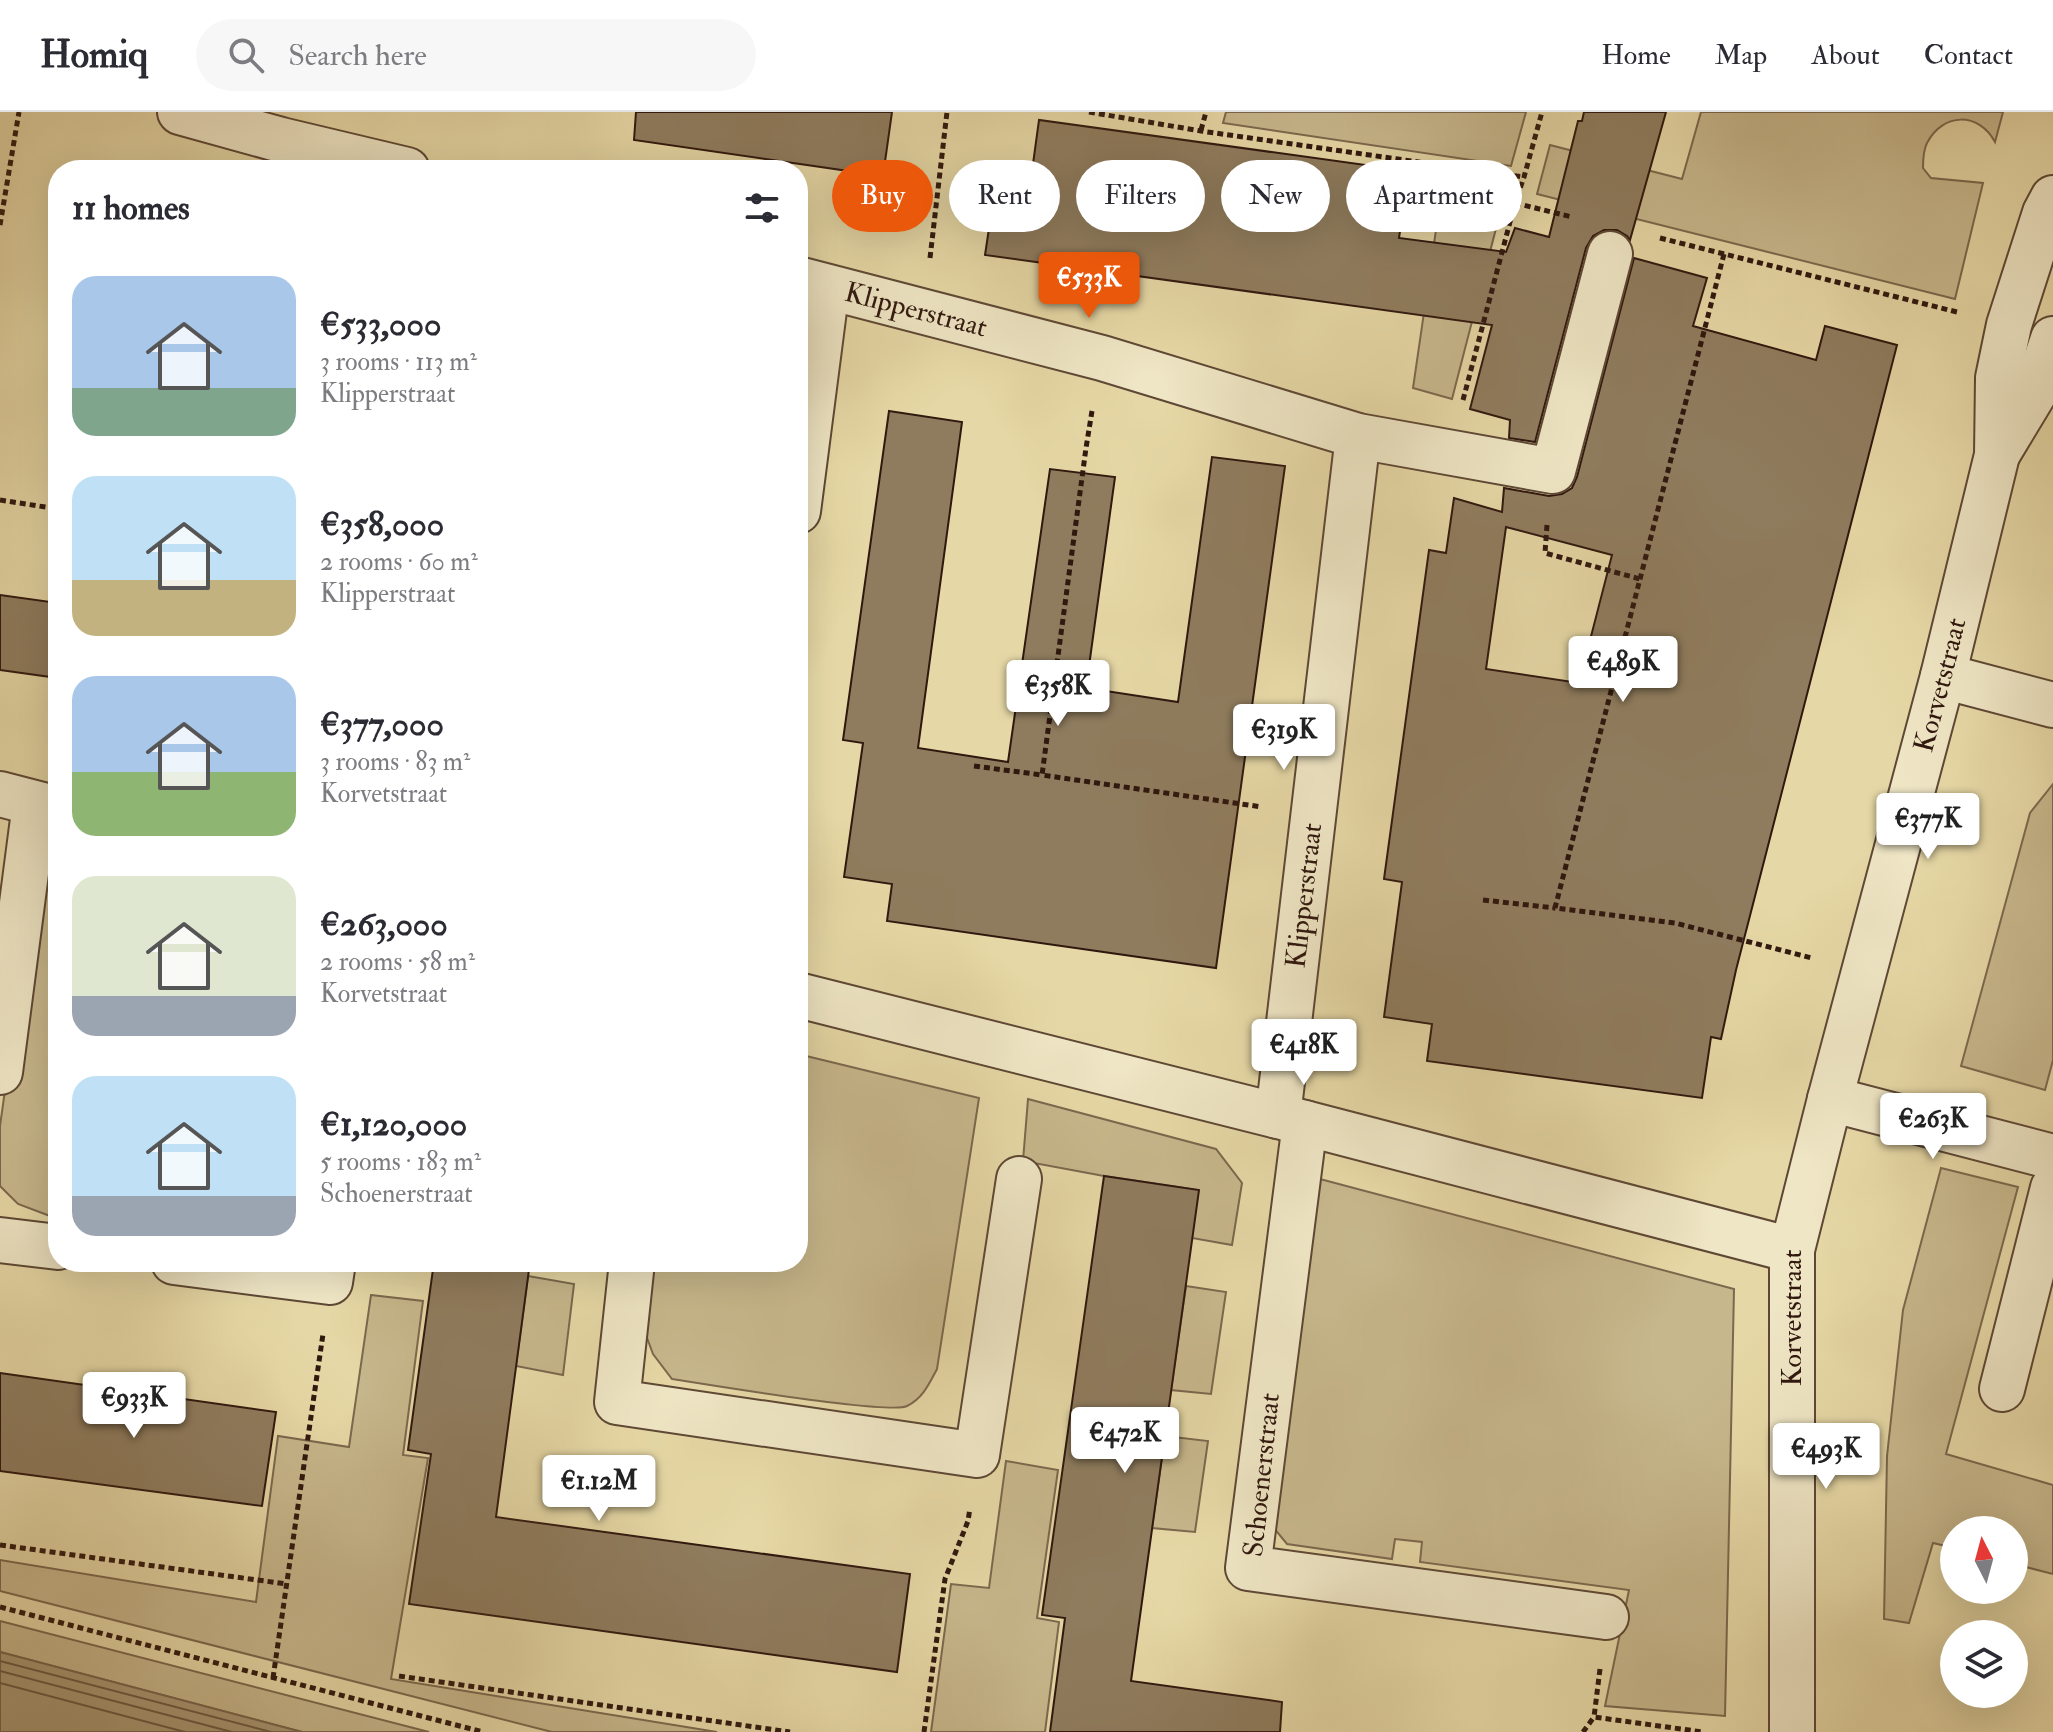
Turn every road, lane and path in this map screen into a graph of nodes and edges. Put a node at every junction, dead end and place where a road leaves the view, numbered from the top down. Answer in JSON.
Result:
{"nodes":[{"id":1,"x":19,"y":112,"type":"edge"},
{"id":2,"x":180,"y":112,"type":"edge"},
{"id":3,"x":947,"y":112,"type":"edge"},
{"id":4,"x":1089,"y":112,"type":"edge"},
{"id":5,"x":1206,"y":112,"type":"edge"},
{"id":6,"x":1542,"y":112,"type":"edge"},
{"id":7,"x":1201,"y":131,"type":"junction"},
{"id":8,"x":279,"y":155,"type":"edge"},
{"id":9,"x":322,"y":160,"type":"edge"},
{"id":10,"x":1524,"y":177,"type":"junction"},
{"id":11,"x":1522,"y":183,"type":"edge"},
{"id":12,"x":2053,"y":198,"type":"edge"},
{"id":13,"x":1522,"y":205,"type":"edge"},
{"id":14,"x":1573,"y":217,"type":"dead end"},
{"id":15,"x":0,"y":225,"type":"edge"},
{"id":16,"x":1507,"y":232,"type":"edge"},
{"id":17,"x":1628,"y":244,"type":"joint"},
{"id":18,"x":1724,"y":254,"type":"junction"},
{"id":19,"x":812,"y":283,"type":"edge"},
{"id":20,"x":924,"y":312,"type":"junction"},
{"id":21,"x":2009,"y":325,"type":"junction"},
{"id":22,"x":2053,"y":339,"type":"edge"},
{"id":23,"x":808,"y":348,"type":"edge"},
{"id":24,"x":1102,"y":358,"type":"junction"},
{"id":25,"x":1358,"y":436,"type":"junction"},
{"id":26,"x":1449,"y":452,"type":"junction"},
{"id":27,"x":1997,"y":455,"type":"junction"},
{"id":28,"x":1553,"y":471,"type":"junction"},
{"id":29,"x":0,"y":500,"type":"edge"},
{"id":30,"x":48,"y":507,"type":"edge"},
{"id":31,"x":1640,"y":579,"type":"junction"},
{"id":32,"x":1943,"y":676,"type":"junction"},
{"id":33,"x":2053,"y":705,"type":"edge"},
{"id":34,"x":974,"y":766,"type":"dead end"},
{"id":35,"x":1042,"y":775,"type":"junction"},
{"id":36,"x":31,"y":802,"type":"edge"},
{"id":37,"x":1313,"y":815,"type":"junction"},
{"id":38,"x":1483,"y":900,"type":"dead end"},
{"id":39,"x":1555,"y":908,"type":"junction"},
{"id":40,"x":1864,"y":971,"type":"junction"},
{"id":41,"x":808,"y":998,"type":"edge"},
{"id":42,"x":0,"y":1072,"type":"edge"},
{"id":43,"x":1830,"y":1099,"type":"junction"},
{"id":44,"x":1292,"y":1119,"type":"junction"},
{"id":45,"x":2053,"y":1157,"type":"edge"},
{"id":46,"x":1019,"y":1179,"type":"dead end"},
{"id":47,"x":2053,"y":1188,"type":"edge"},
{"id":48,"x":0,"y":1240,"type":"edge"},
{"id":49,"x":48,"y":1246,"type":"edge"},
{"id":50,"x":1792,"y":1250,"type":"junction"},
{"id":51,"x":332,"y":1272,"type":"edge"},
{"id":52,"x":631,"y":1272,"type":"edge"},
{"id":53,"x":2002,"y":1389,"type":"dead end"},
{"id":54,"x":977,"y":1455,"type":"junction"},
{"id":55,"x":0,"y":1545,"type":"edge"},
{"id":56,"x":287,"y":1584,"type":"junction"},
{"id":57,"x":0,"y":1607,"type":"edge"},
{"id":58,"x":1606,"y":1617,"type":"joint"},
{"id":59,"x":399,"y":1676,"type":"dead end"},
{"id":60,"x":273,"y":1678,"type":"junction"},
{"id":61,"x":1594,"y":1717,"type":"junction"},
{"id":62,"x":483,"y":1732,"type":"edge"},
{"id":63,"x":790,"y":1732,"type":"edge"},
{"id":64,"x":924,"y":1732,"type":"edge"},
{"id":65,"x":1583,"y":1732,"type":"edge"},
{"id":66,"x":1703,"y":1732,"type":"edge"},
{"id":67,"x":1792,"y":1732,"type":"edge"}],
"edges":[{"from":1,"to":15,"type":"path"},
{"from":2,"to":8,"type":"street"},
{"from":3,"to":20,"type":"path"},
{"from":4,"to":7,"type":"path"},
{"from":5,"to":7,"type":"path"},
{"from":6,"to":10,"type":"path"},
{"from":7,"to":10,"type":"path"},
{"from":8,"to":9,"type":"street"},
{"from":10,"to":11,"type":"path"},
{"from":12,"to":21,"type":"street","name":"Korvetstraat"},
{"from":13,"to":14,"type":"path"},
{"from":16,"to":26,"type":"path"},
{"from":17,"to":18,"type":"path"},
{"from":17,"to":28,"type":"street"},
{"from":18,"to":21,"type":"path"},
{"from":18,"to":31,"type":"path"},
{"from":19,"to":20,"type":"street","name":"Klipperstraat"},
{"from":19,"to":23,"type":"street"},
{"from":20,"to":24,"type":"street","name":"Klipperstraat"},
{"from":21,"to":27,"type":"street","name":"Korvetstraat"},
{"from":22,"to":27,"type":"street","name":"Korvetstraat"},
{"from":24,"to":25,"type":"street","name":"Klipperstraat"},
{"from":24,"to":35,"type":"path"},
{"from":25,"to":26,"type":"street","name":"Klipperstraat"},
{"from":25,"to":37,"type":"street","name":"Klipperstraat"},
{"from":26,"to":28,"type":"street","name":"Klipperstraat"},
{"from":27,"to":32,"type":"street","name":"Korvetstraat"},
{"from":28,"to":31,"type":"path"},
{"from":29,"to":30,"type":"path"},
{"from":31,"to":39,"type":"path"},
{"from":32,"to":33,"type":"street"},
{"from":32,"to":40,"type":"street","name":"Korvetstraat"},
{"from":34,"to":35,"type":"path"},
{"from":35,"to":37,"type":"path"},
{"from":36,"to":42,"type":"street"},
{"from":37,"to":44,"type":"street","name":"Klipperstraat"},
{"from":38,"to":39,"type":"path"},
{"from":39,"to":40,"type":"path"},
{"from":40,"to":43,"type":"street","name":"Korvetstraat"},
{"from":41,"to":44,"type":"street"},
{"from":43,"to":45,"type":"street"},
{"from":43,"to":50,"type":"street","name":"Korvetstraat"},
{"from":44,"to":50,"type":"street"},
{"from":44,"to":58,"type":"street","name":"Schoenerstraat"},
{"from":46,"to":54,"type":"street"},
{"from":47,"to":53,"type":"street"},
{"from":48,"to":49,"type":"street"},
{"from":50,"to":67,"type":"street","name":"Korvetstraat"},
{"from":51,"to":56,"type":"path"},
{"from":52,"to":54,"type":"street"},
{"from":54,"to":64,"type":"path"},
{"from":55,"to":56,"type":"path"},
{"from":56,"to":60,"type":"path"},
{"from":57,"to":60,"type":"path"},
{"from":58,"to":61,"type":"path"},
{"from":59,"to":63,"type":"path"},
{"from":60,"to":62,"type":"path"},
{"from":61,"to":65,"type":"path"},
{"from":61,"to":66,"type":"path"}]}
